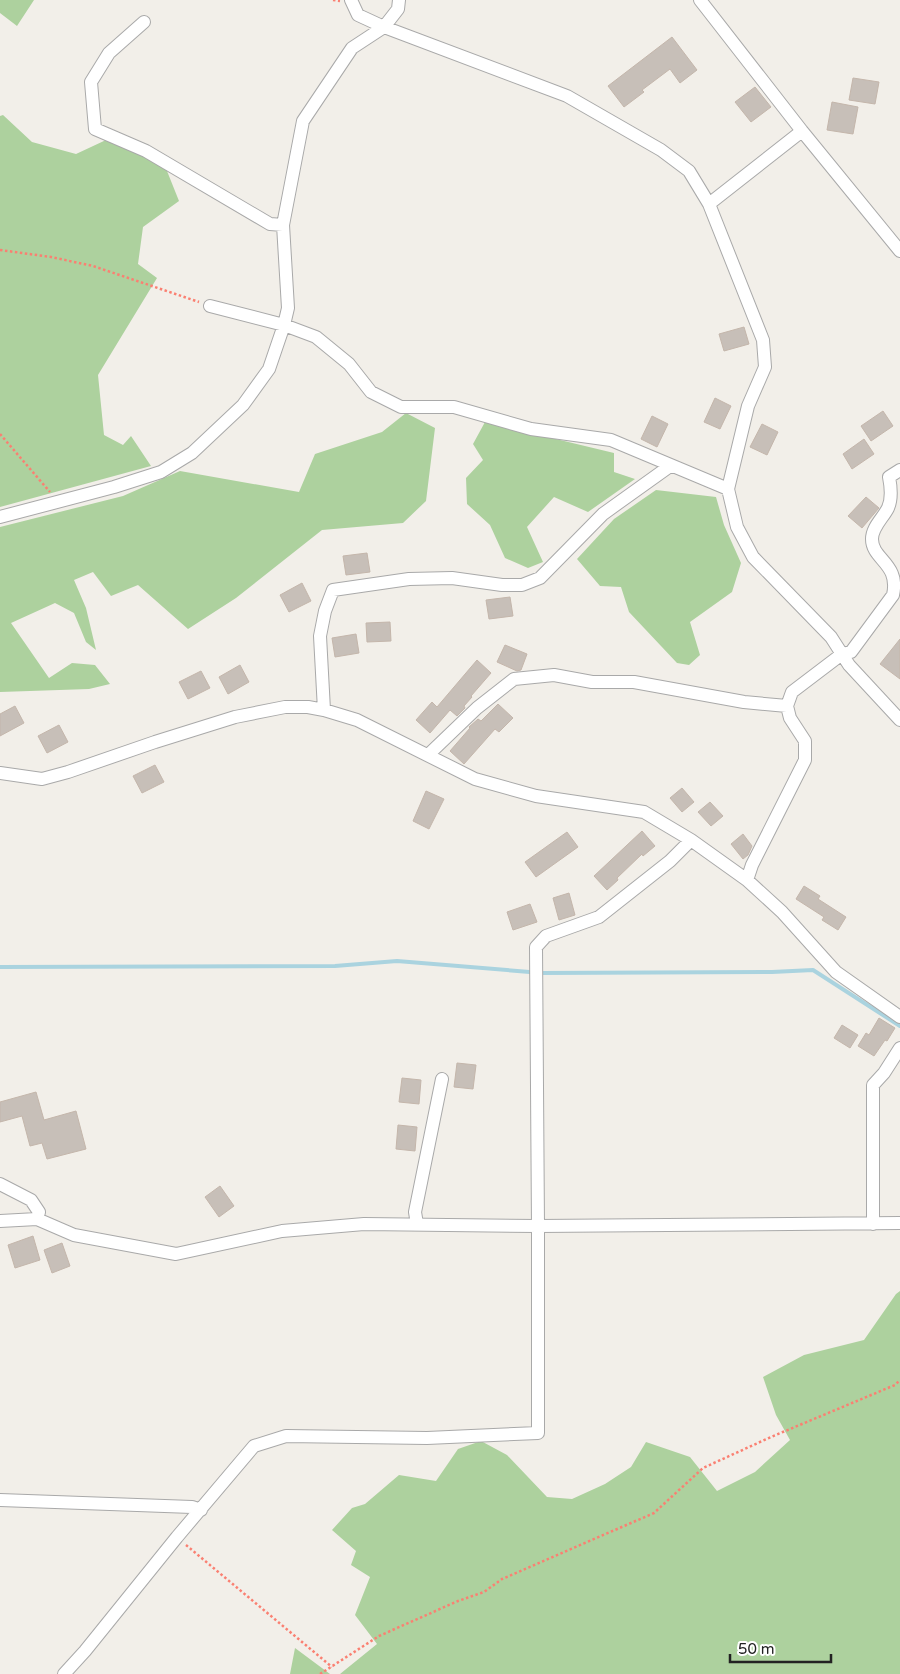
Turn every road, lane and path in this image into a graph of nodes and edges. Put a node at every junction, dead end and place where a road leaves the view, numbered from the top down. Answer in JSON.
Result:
{"nodes":[{"id":1,"x":351,"y":0,"type":"edge"},
{"id":2,"x":399,"y":0,"type":"edge"},
{"id":3,"x":700,"y":0,"type":"edge"},
{"id":4,"x":144,"y":22,"type":"dead end"},
{"id":5,"x":384,"y":28,"type":"junction"},
{"id":6,"x":802,"y":131,"type":"junction"},
{"id":7,"x":709,"y":204,"type":"junction"},
{"id":8,"x":283,"y":225,"type":"junction"},
{"id":9,"x":0,"y":250,"type":"edge"},
{"id":10,"x":900,"y":251,"type":"edge"},
{"id":11,"x":210,"y":306,"type":"joint"},
{"id":12,"x":284,"y":325,"type":"junction"},
{"id":13,"x":0,"y":434,"type":"edge"},
{"id":14,"x":670,"y":466,"type":"junction"},
{"id":15,"x":900,"y":470,"type":"edge"},
{"id":16,"x":728,"y":489,"type":"junction"},
{"id":17,"x":57,"y":501,"type":"junction"},
{"id":18,"x":0,"y":516,"type":"edge"},
{"id":19,"x":842,"y":654,"type":"junction"},
{"id":20,"x":787,"y":706,"type":"junction"},
{"id":21,"x":324,"y":710,"type":"junction"},
{"id":22,"x":900,"y":720,"type":"edge"},
{"id":23,"x":428,"y":755,"type":"junction"},
{"id":24,"x":0,"y":773,"type":"edge"},
{"id":25,"x":691,"y":840,"type":"junction"},
{"id":26,"x":747,"y":880,"type":"junction"},
{"id":27,"x":900,"y":1017,"type":"edge"},
{"id":28,"x":900,"y":1048,"type":"edge"},
{"id":29,"x":442,"y":1079,"type":"dead end"},
{"id":30,"x":0,"y":1184,"type":"edge"},
{"id":31,"x":37,"y":1219,"type":"junction"},
{"id":32,"x":0,"y":1222,"type":"edge"},
{"id":33,"x":900,"y":1223,"type":"edge"},
{"id":34,"x":417,"y":1224,"type":"junction"},
{"id":35,"x":873,"y":1224,"type":"junction"},
{"id":36,"x":538,"y":1226,"type":"junction"},
{"id":37,"x":900,"y":1380,"type":"edge"},
{"id":38,"x":0,"y":1500,"type":"edge"},
{"id":39,"x":201,"y":1510,"type":"junction"},
{"id":40,"x":177,"y":1537,"type":"junction"},
{"id":41,"x":332,"y":1667,"type":"junction"},
{"id":42,"x":64,"y":1674,"type":"edge"},
{"id":43,"x":320,"y":1674,"type":"edge"}],
"edges":[{"from":1,"to":5,"type":"street"},
{"from":2,"to":5,"type":"street"},
{"from":3,"to":6,"type":"street"},
{"from":4,"to":8,"type":"street"},
{"from":5,"to":7,"type":"street"},
{"from":5,"to":8,"type":"street"},
{"from":6,"to":7,"type":"street"},
{"from":6,"to":10,"type":"street"},
{"from":7,"to":16,"type":"street"},
{"from":8,"to":12,"type":"street"},
{"from":9,"to":11,"type":"path"},
{"from":11,"to":12,"type":"street"},
{"from":12,"to":14,"type":"street"},
{"from":12,"to":17,"type":"street"},
{"from":13,"to":17,"type":"path"},
{"from":14,"to":16,"type":"street"},
{"from":14,"to":21,"type":"street"},
{"from":15,"to":19,"type":"street"},
{"from":16,"to":19,"type":"street"},
{"from":17,"to":18,"type":"street"},
{"from":19,"to":20,"type":"street"},
{"from":19,"to":22,"type":"street"},
{"from":20,"to":23,"type":"street"},
{"from":20,"to":26,"type":"street"},
{"from":21,"to":23,"type":"street"},
{"from":21,"to":24,"type":"street"},
{"from":23,"to":25,"type":"street"},
{"from":25,"to":26,"type":"street"},
{"from":25,"to":36,"type":"street"},
{"from":26,"to":27,"type":"street"},
{"from":28,"to":35,"type":"street"},
{"from":29,"to":34,"type":"street"},
{"from":30,"to":31,"type":"street"},
{"from":31,"to":32,"type":"street"},
{"from":31,"to":34,"type":"street"},
{"from":33,"to":35,"type":"street"},
{"from":34,"to":36,"type":"street"},
{"from":35,"to":36,"type":"street"},
{"from":36,"to":39,"type":"street"},
{"from":37,"to":41,"type":"path"},
{"from":38,"to":39,"type":"street"},
{"from":39,"to":40,"type":"street"},
{"from":40,"to":41,"type":"path"},
{"from":40,"to":42,"type":"street"},
{"from":41,"to":43,"type":"path"}]}
